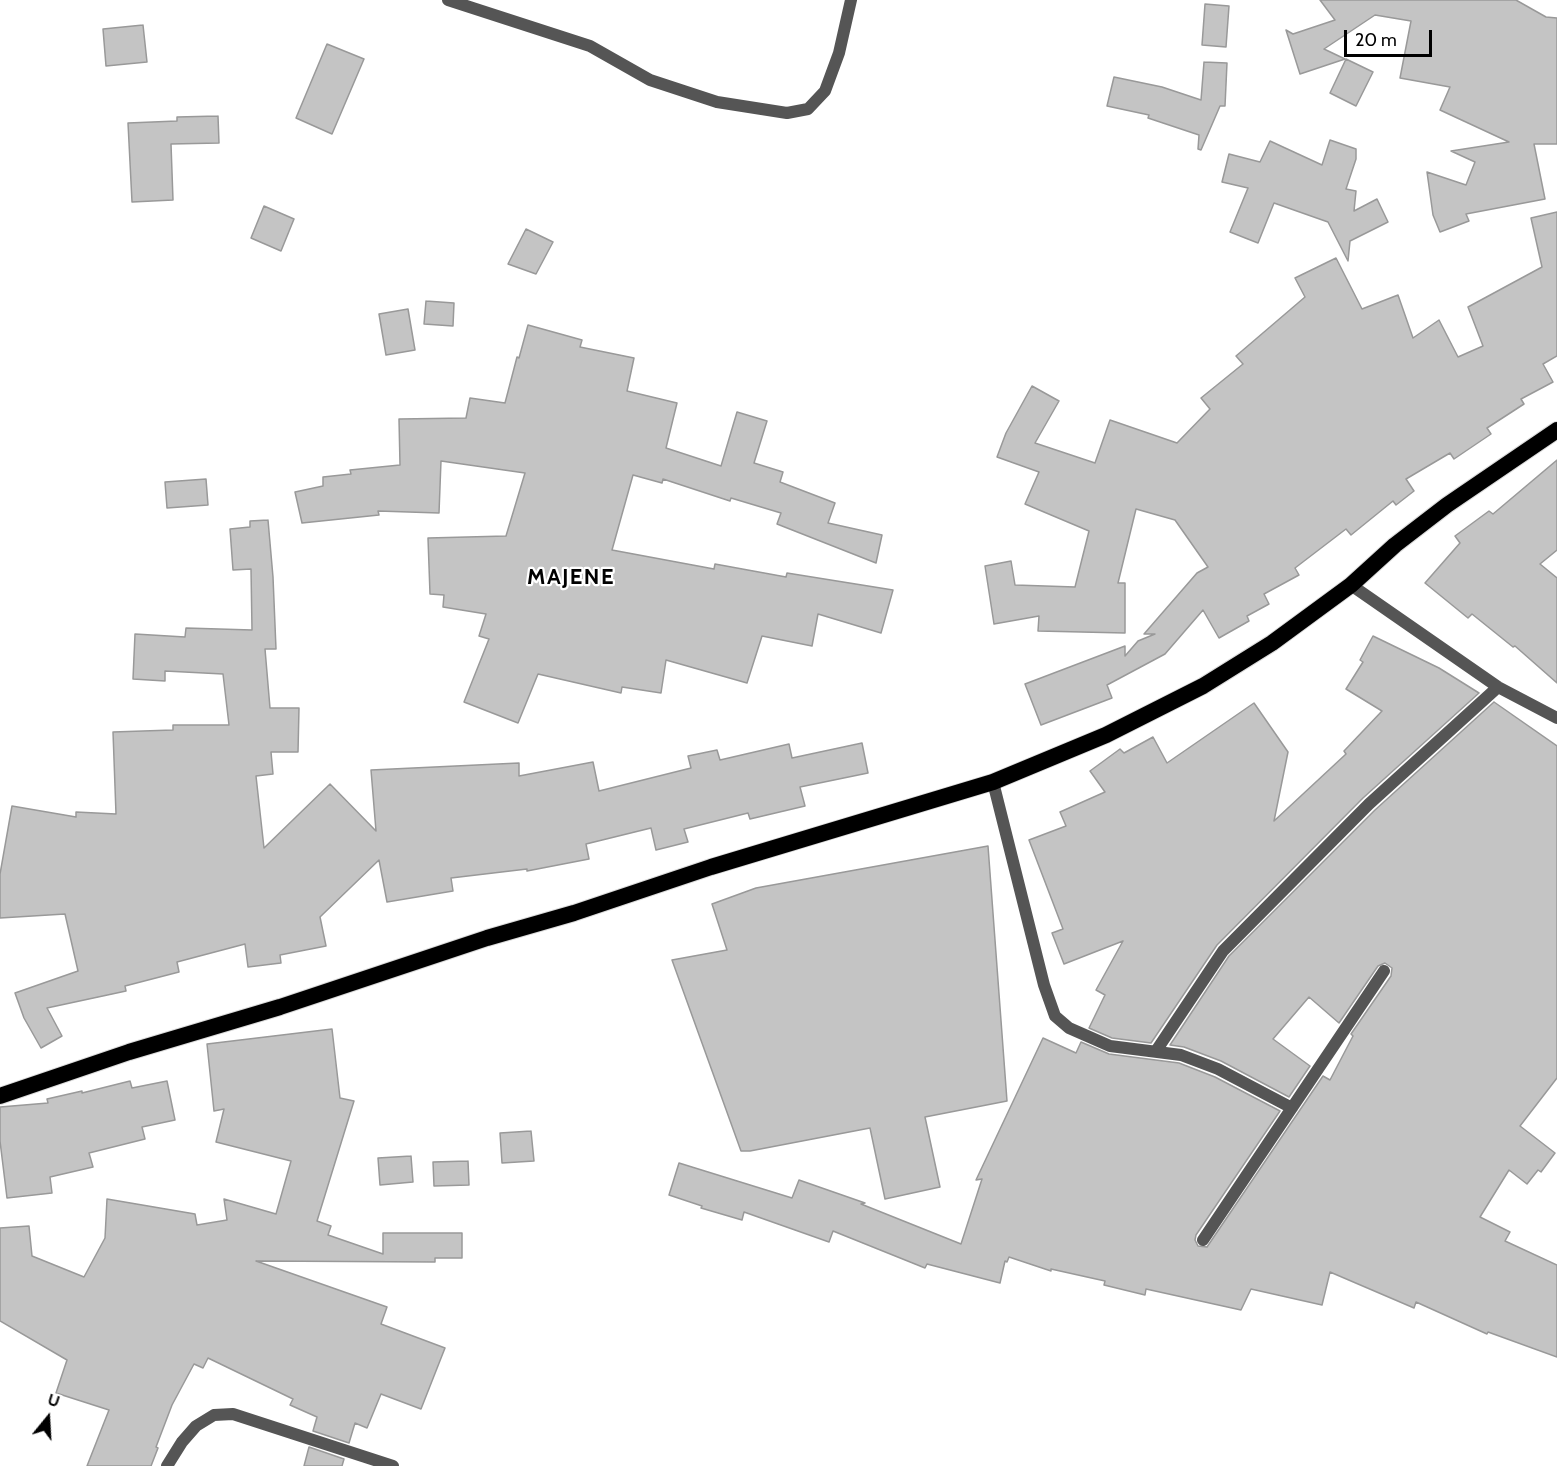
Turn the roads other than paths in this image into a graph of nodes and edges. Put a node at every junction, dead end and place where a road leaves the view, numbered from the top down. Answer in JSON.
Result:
{"nodes":[{"id":1,"x":448,"y":0,"type":"edge"},
{"id":2,"x":851,"y":0,"type":"edge"},
{"id":3,"x":1557,"y":430,"type":"edge"},
{"id":4,"x":1351,"y":585,"type":"junction"},
{"id":5,"x":1498,"y":687,"type":"junction"},
{"id":6,"x":1557,"y":718,"type":"edge"},
{"id":7,"x":993,"y":782,"type":"junction"},
{"id":8,"x":1384,"y":971,"type":"dead end"},
{"id":9,"x":1156,"y":1051,"type":"junction"},
{"id":10,"x":0,"y":1096,"type":"edge"},
{"id":11,"x":1292,"y":1108,"type":"junction"},
{"id":12,"x":1203,"y":1240,"type":"dead end"},
{"id":13,"x":167,"y":1466,"type":"edge"},
{"id":14,"x":393,"y":1466,"type":"edge"}],
"edges":[{"from":1,"to":2,"type":"street"},
{"from":3,"to":4,"type":"highway"},
{"from":4,"to":5,"type":"street"},
{"from":4,"to":7,"type":"highway"},
{"from":5,"to":6,"type":"street"},
{"from":5,"to":9,"type":"street"},
{"from":7,"to":9,"type":"street"},
{"from":7,"to":10,"type":"highway"},
{"from":8,"to":11,"type":"street"},
{"from":9,"to":11,"type":"street"},
{"from":11,"to":12,"type":"street"},
{"from":13,"to":14,"type":"street"}]}
